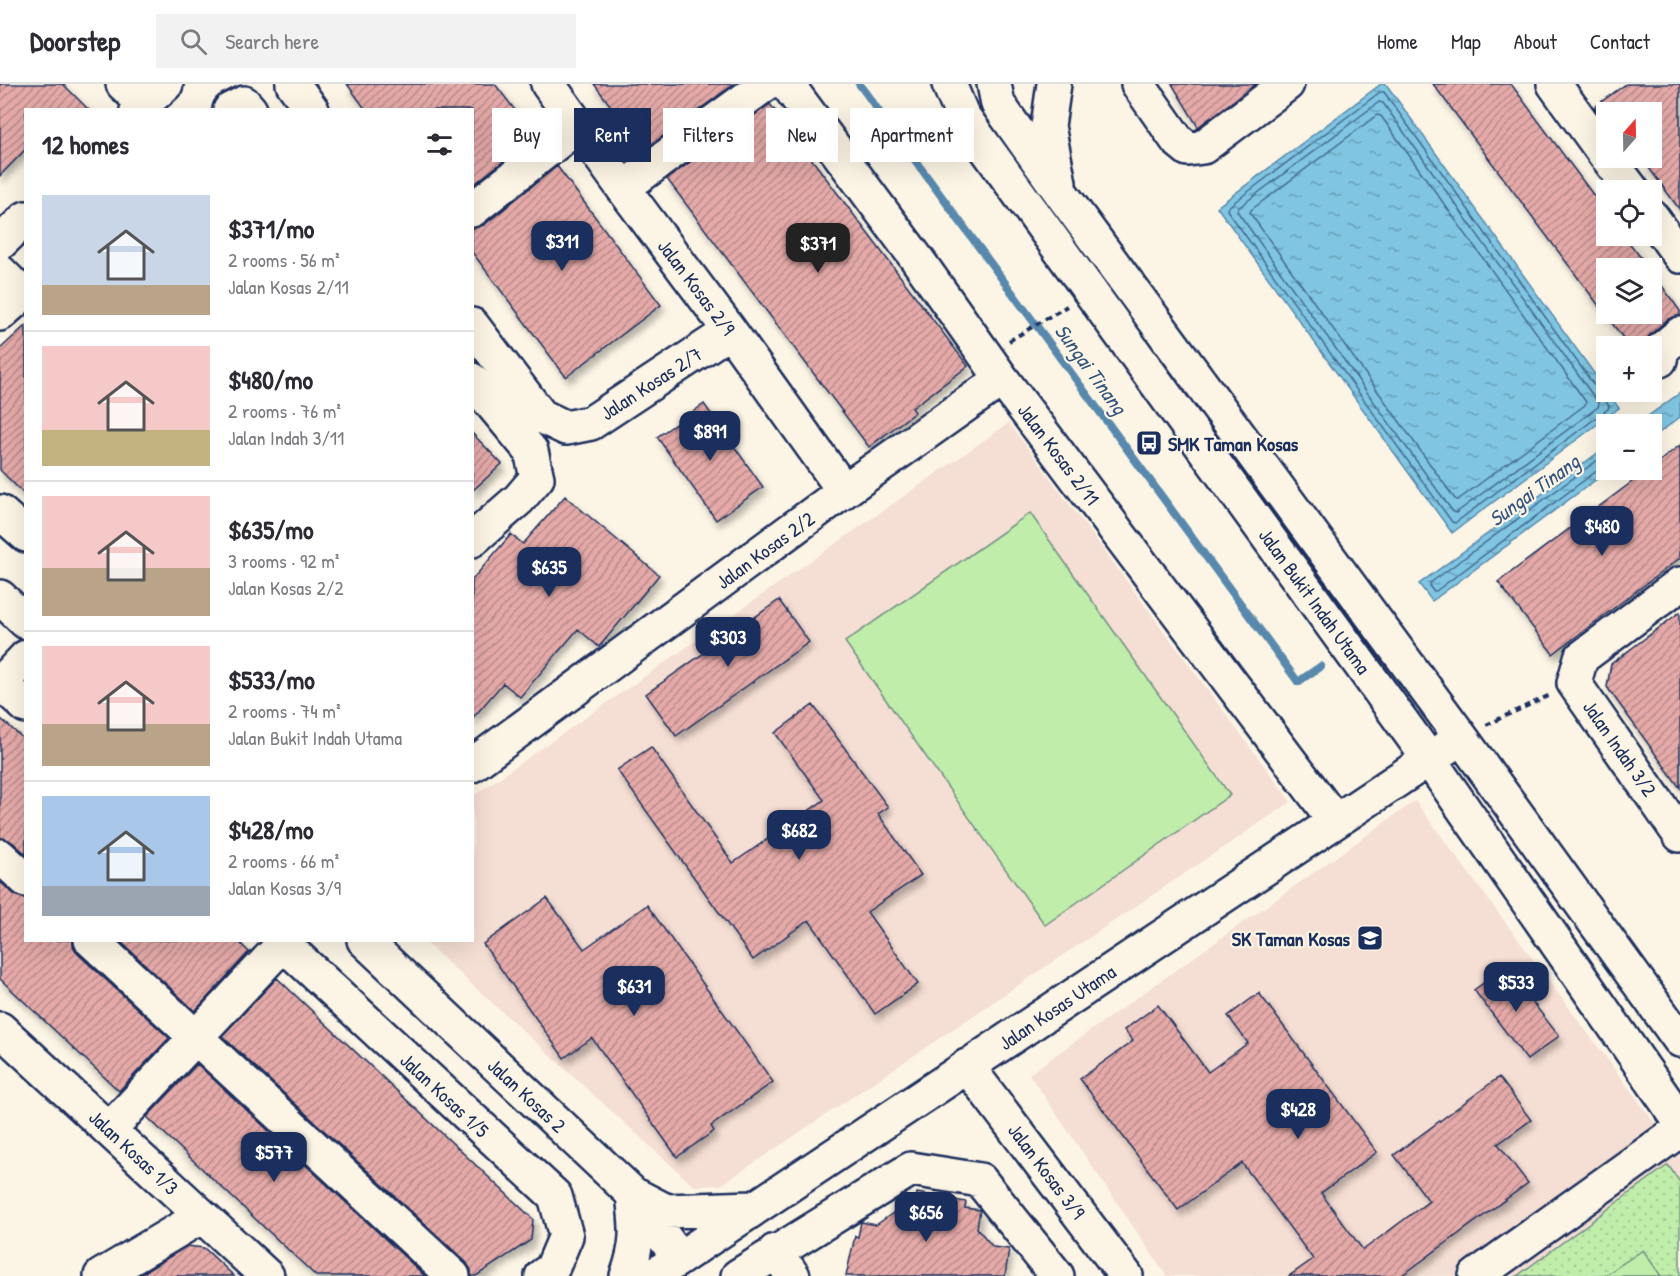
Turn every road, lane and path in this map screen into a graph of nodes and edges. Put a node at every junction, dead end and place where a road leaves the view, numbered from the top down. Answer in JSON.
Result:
{"nodes":[{"id":1,"x":293,"y":84,"type":"edge"},
{"id":2,"x":548,"y":84,"type":"edge"},
{"id":3,"x":766,"y":84,"type":"edge"},
{"id":4,"x":787,"y":84,"type":"edge"},
{"id":5,"x":949,"y":84,"type":"edge"},
{"id":6,"x":994,"y":84,"type":"edge"},
{"id":7,"x":1054,"y":84,"type":"edge"},
{"id":8,"x":1138,"y":84,"type":"edge"},
{"id":9,"x":1287,"y":84,"type":"edge"},
{"id":10,"x":1568,"y":89,"type":"edge"},
{"id":11,"x":234,"y":108,"type":"edge"},
{"id":12,"x":248,"y":108,"type":"edge"},
{"id":13,"x":311,"y":108,"type":"edge"},
{"id":14,"x":574,"y":118,"type":"edge"},
{"id":15,"x":574,"y":129,"type":"edge"},
{"id":16,"x":1596,"y":138,"type":"edge"},
{"id":17,"x":604,"y":162,"type":"edge"},
{"id":18,"x":1615,"y":168,"type":"edge"},
{"id":19,"x":1624,"y":180,"type":"edge"},
{"id":20,"x":623,"y":189,"type":"junction"},
{"id":21,"x":1061,"y":194,"type":"junction"},
{"id":22,"x":474,"y":208,"type":"edge"},
{"id":23,"x":24,"y":220,"type":"edge"},
{"id":24,"x":1662,"y":230,"type":"edge"},
{"id":25,"x":0,"y":243,"type":"edge"},
{"id":26,"x":1678,"y":250,"type":"edge"},
{"id":27,"x":1070,"y":304,"type":"dead end"},
{"id":28,"x":474,"y":328,"type":"edge"},
{"id":29,"x":730,"y":332,"type":"junction"},
{"id":30,"x":1680,"y":334,"type":"edge"},
{"id":31,"x":1009,"y":342,"type":"dead end"},
{"id":32,"x":1662,"y":349,"type":"edge"},
{"id":33,"x":1002,"y":379,"type":"junction"},
{"id":34,"x":474,"y":382,"type":"edge"},
{"id":35,"x":844,"y":491,"type":"junction"},
{"id":36,"x":0,"y":513,"type":"edge"},
{"id":37,"x":24,"y":533,"type":"edge"},
{"id":38,"x":474,"y":538,"type":"edge"},
{"id":39,"x":1680,"y":584,"type":"edge"},
{"id":40,"x":0,"y":597,"type":"edge"},
{"id":41,"x":24,"y":620,"type":"edge"},
{"id":42,"x":24,"y":663,"type":"edge"},
{"id":43,"x":1578,"y":670,"type":"junction"},
{"id":44,"x":14,"y":692,"type":"edge"},
{"id":45,"x":1461,"y":737,"type":"junction"},
{"id":46,"x":1429,"y":759,"type":"junction"},
{"id":47,"x":474,"y":764,"type":"edge"},
{"id":48,"x":1335,"y":821,"type":"junction"},
{"id":49,"x":1680,"y":835,"type":"edge"},
{"id":50,"x":0,"y":856,"type":"edge"},
{"id":51,"x":24,"y":878,"type":"edge"},
{"id":52,"x":93,"y":942,"type":"edge"},
{"id":53,"x":281,"y":942,"type":"edge"},
{"id":54,"x":365,"y":942,"type":"edge"},
{"id":55,"x":0,"y":1029,"type":"edge"},
{"id":56,"x":196,"y":1037,"type":"junction"},
{"id":57,"x":1680,"y":1040,"type":"edge"},
{"id":58,"x":967,"y":1066,"type":"junction"},
{"id":59,"x":1680,"y":1121,"type":"edge"},
{"id":60,"x":109,"y":1130,"type":"junction"},
{"id":61,"x":1680,"y":1130,"type":"edge"},
{"id":62,"x":633,"y":1194,"type":"junction"},
{"id":63,"x":754,"y":1208,"type":"junction"},
{"id":64,"x":202,"y":1216,"type":"junction"},
{"id":65,"x":784,"y":1264,"type":"edge"},
{"id":66,"x":666,"y":1267,"type":"edge"},
{"id":67,"x":547,"y":1273,"type":"edge"},
{"id":68,"x":101,"y":1276,"type":"edge"},
{"id":69,"x":267,"y":1276,"type":"edge"},
{"id":70,"x":453,"y":1276,"type":"edge"},
{"id":71,"x":627,"y":1276,"type":"edge"},
{"id":72,"x":738,"y":1276,"type":"edge"},
{"id":73,"x":1057,"y":1276,"type":"edge"},
{"id":74,"x":1126,"y":1276,"type":"edge"},
{"id":75,"x":1476,"y":1276,"type":"edge"}],
"edges":[{"from":1,"to":13,"type":"street"},
{"from":2,"to":14,"type":"street","name":"Jalan Kosas 2/9"},
{"from":3,"to":20,"type":"street"},
{"from":4,"to":33,"type":"street","name":"Jalan Kosas 2/11"},
{"from":5,"to":46,"type":"street","name":"Jalan Bukit Indah Utama"},
{"from":6,"to":21,"type":"street","name":"Jalan Bukit Indah Utama"},
{"from":7,"to":21,"type":"street"},
{"from":8,"to":9,"type":"street"},
{"from":10,"to":16,"type":"street"},
{"from":11,"to":12,"type":"street"},
{"from":15,"to":22,"type":"street"},
{"from":17,"to":20,"type":"street","name":"Jalan Kosas 2/9"},
{"from":18,"to":19,"type":"street"},
{"from":20,"to":29,"type":"street","name":"Jalan Kosas 2/9"},
{"from":21,"to":45,"type":"street","name":"Jalan Bukit Indah Utama"},
{"from":23,"to":25,"type":"street"},
{"from":24,"to":26,"type":"street"},
{"from":27,"to":31,"type":"path"},
{"from":28,"to":29,"type":"street","name":"Jalan Kosas 2/7"},
{"from":29,"to":35,"type":"street","name":"Jalan Kosas 2/9"},
{"from":30,"to":32,"type":"street"},
{"from":33,"to":35,"type":"street","name":"Jalan Kosas 2/2"},
{"from":33,"to":48,"type":"street","name":"Jalan Kosas 2/11"},
{"from":34,"to":38,"type":"street"},
{"from":35,"to":47,"type":"street","name":"Jalan Kosas 2/2"},
{"from":36,"to":37,"type":"street"},
{"from":39,"to":43,"type":"street"},
{"from":40,"to":41,"type":"street"},
{"from":42,"to":44,"type":"street"},
{"from":43,"to":45,"type":"path"},
{"from":43,"to":49,"type":"street","name":"Jalan Indah 3/2"},
{"from":45,"to":46,"type":"street","name":"Jalan Kosas Utama"},
{"from":45,"to":57,"type":"street","name":"Jalan Bukit Indah Utama"},
{"from":46,"to":48,"type":"street","name":"Jalan Kosas Utama"},
{"from":46,"to":59,"type":"street","name":"Jalan Bukit Indah Utama"},
{"from":48,"to":58,"type":"street","name":"Jalan Kosas Utama"},
{"from":50,"to":51,"type":"street"},
{"from":52,"to":56,"type":"street"},
{"from":53,"to":56,"type":"street"},
{"from":53,"to":67,"type":"street","name":"Jalan Kosas 1/5"},
{"from":54,"to":62,"type":"street","name":"Jalan Kosas 2"},
{"from":55,"to":60,"type":"street","name":"Jalan Kosas 1/3"},
{"from":56,"to":60,"type":"street"},
{"from":56,"to":70,"type":"street"},
{"from":58,"to":63,"type":"street","name":"Jalan Kosas Utama"},
{"from":58,"to":74,"type":"street","name":"Jalan Kosas 3/9"},
{"from":60,"to":64,"type":"street","name":"Jalan Kosas 1/3"},
{"from":61,"to":75,"type":"street"},
{"from":62,"to":63,"type":"street"},
{"from":62,"to":66,"type":"street","name":"Jalan Kosas 2"},
{"from":62,"to":71,"type":"street"},
{"from":63,"to":66,"type":"street","name":"Jalan Kosas Utama"},
{"from":64,"to":68,"type":"street"},
{"from":64,"to":69,"type":"street","name":"Jalan Kosas 1/3"},
{"from":65,"to":72,"type":"street"},
{"from":65,"to":73,"type":"street"}]}
